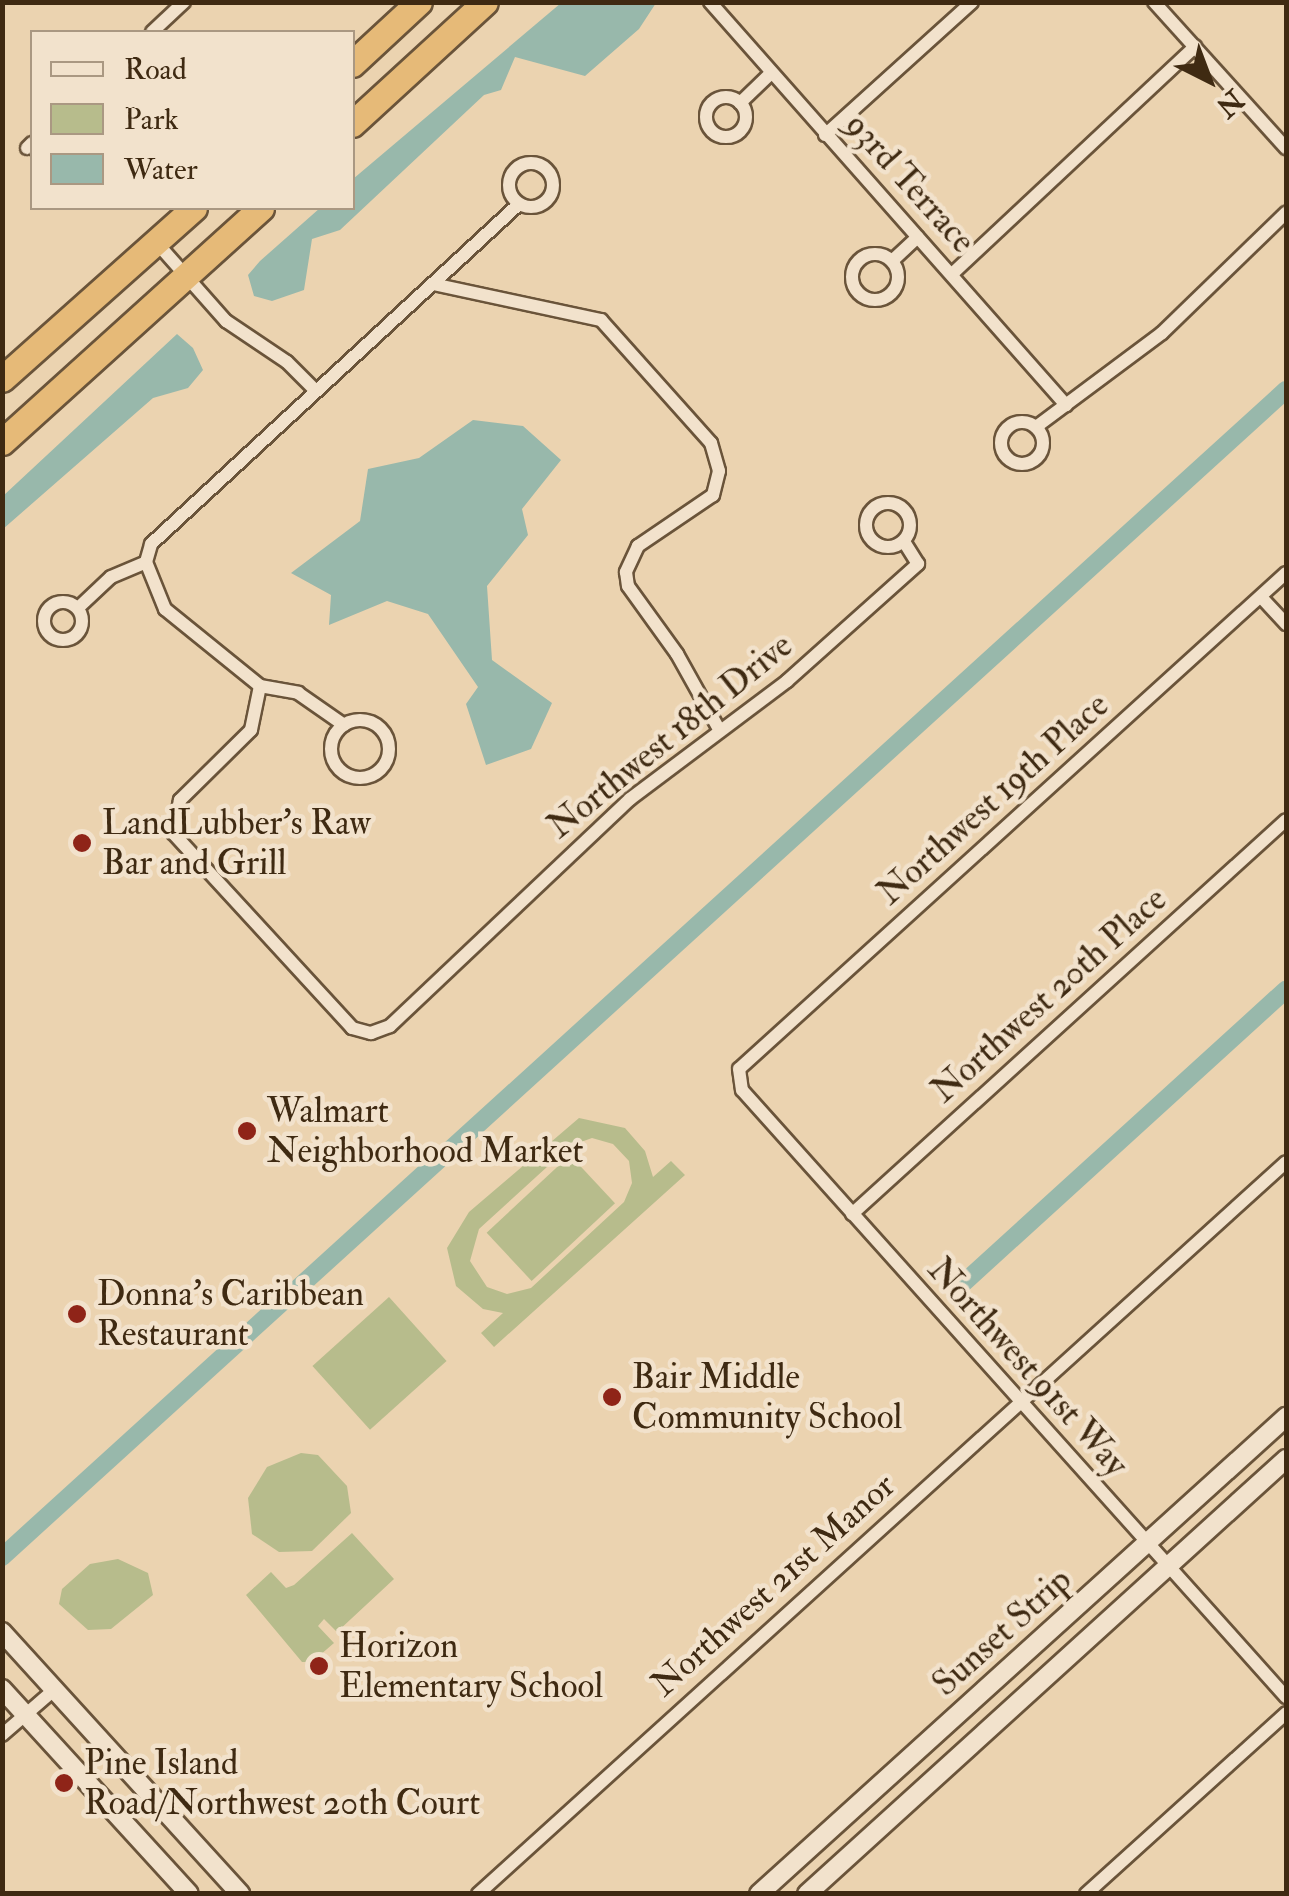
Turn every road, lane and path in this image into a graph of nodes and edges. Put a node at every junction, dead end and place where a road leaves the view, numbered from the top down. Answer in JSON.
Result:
{"nodes":[{"id":1,"x":184,"y":2,"type":"edge"},
{"id":2,"x":420,"y":2,"type":"edge"},
{"id":3,"x":486,"y":2,"type":"edge"},
{"id":4,"x":710,"y":2,"type":"edge"},
{"id":5,"x":972,"y":2,"type":"edge"},
{"id":6,"x":1154,"y":2,"type":"edge"},
{"id":7,"x":154,"y":30,"type":"edge"},
{"id":8,"x":1195,"y":47,"type":"junction"},
{"id":9,"x":355,"y":61,"type":"edge"},
{"id":10,"x":770,"y":74,"type":"junction"},
{"id":11,"x":740,"y":103,"type":"dead end"},
{"id":12,"x":355,"y":121,"type":"edge"},
{"id":13,"x":825,"y":135,"type":"junction"},
{"id":14,"x":1286,"y":148,"type":"edge"},
{"id":15,"x":520,"y":204,"type":"dead end"},
{"id":16,"x":192,"y":210,"type":"edge"},
{"id":17,"x":260,"y":210,"type":"edge"},
{"id":18,"x":1286,"y":213,"type":"edge"},
{"id":19,"x":918,"y":237,"type":"junction"},
{"id":20,"x":156,"y":242,"type":"junction"},
{"id":21,"x":892,"y":261,"type":"dead end"},
{"id":22,"x":952,"y":274,"type":"junction"},
{"id":23,"x":186,"y":276,"type":"junction"},
{"id":24,"x":433,"y":284,"type":"junction"},
{"id":25,"x":2,"y":378,"type":"edge"},
{"id":26,"x":316,"y":391,"type":"junction"},
{"id":27,"x":1066,"y":405,"type":"junction"},
{"id":28,"x":1036,"y":427,"type":"dead end"},
{"id":29,"x":2,"y":442,"type":"edge"},
{"id":30,"x":904,"y":542,"type":"dead end"},
{"id":31,"x":146,"y":562,"type":"junction"},
{"id":32,"x":1286,"y":573,"type":"edge"},
{"id":33,"x":1261,"y":596,"type":"junction"},
{"id":34,"x":78,"y":608,"type":"dead end"},
{"id":35,"x":1286,"y":624,"type":"edge"},
{"id":36,"x":260,"y":686,"type":"junction"},
{"id":37,"x":344,"y":725,"type":"junction"},
{"id":38,"x":720,"y":731,"type":"junction"},
{"id":39,"x":1286,"y":820,"type":"edge"},
{"id":40,"x":740,"y":1069,"type":"joint"},
{"id":41,"x":1286,"y":1162,"type":"edge"},
{"id":42,"x":852,"y":1214,"type":"junction"},
{"id":43,"x":1019,"y":1403,"type":"junction"},
{"id":44,"x":1286,"y":1417,"type":"edge"},
{"id":45,"x":1286,"y":1458,"type":"edge"},
{"id":46,"x":1147,"y":1544,"type":"junction"},
{"id":47,"x":1168,"y":1566,"type":"junction"},
{"id":48,"x":2,"y":1632,"type":"edge"},
{"id":49,"x":2,"y":1689,"type":"edge"},
{"id":50,"x":54,"y":1690,"type":"junction"},
{"id":51,"x":1286,"y":1696,"type":"edge"},
{"id":52,"x":1286,"y":1712,"type":"edge"},
{"id":53,"x":26,"y":1715,"type":"junction"},
{"id":54,"x":2,"y":1736,"type":"edge"},
{"id":55,"x":189,"y":1894,"type":"edge"},
{"id":56,"x":240,"y":1894,"type":"edge"},
{"id":57,"x":478,"y":1894,"type":"edge"},
{"id":58,"x":760,"y":1894,"type":"edge"},
{"id":59,"x":807,"y":1894,"type":"edge"},
{"id":60,"x":1086,"y":1894,"type":"edge"}],
"edges":[{"from":1,"to":7,"type":"street"},
{"from":2,"to":9,"type":"highway"},
{"from":3,"to":12,"type":"highway"},
{"from":4,"to":10,"type":"street","name":"93rd Terrace"},
{"from":5,"to":13,"type":"street"},
{"from":6,"to":8,"type":"street"},
{"from":8,"to":14,"type":"street"},
{"from":8,"to":22,"type":"street"},
{"from":10,"to":11,"type":"street"},
{"from":10,"to":13,"type":"street","name":"93rd Terrace"},
{"from":13,"to":19,"type":"street","name":"93rd Terrace"},
{"from":15,"to":24,"type":"street"},
{"from":16,"to":20,"type":"highway"},
{"from":17,"to":23,"type":"highway"},
{"from":18,"to":27,"type":"street"},
{"from":19,"to":21,"type":"street"},
{"from":19,"to":22,"type":"street","name":"93rd Terrace"},
{"from":20,"to":23,"type":"street"},
{"from":20,"to":25,"type":"highway"},
{"from":22,"to":27,"type":"street","name":"93rd Terrace"},
{"from":23,"to":26,"type":"street"},
{"from":23,"to":29,"type":"highway"},
{"from":24,"to":26,"type":"street"},
{"from":24,"to":38,"type":"street"},
{"from":26,"to":31,"type":"street"},
{"from":27,"to":28,"type":"street"},
{"from":30,"to":38,"type":"street","name":"Northwest 18th Drive"},
{"from":31,"to":34,"type":"street"},
{"from":31,"to":36,"type":"street"},
{"from":32,"to":33,"type":"street","name":"Northwest 19th Place"},
{"from":33,"to":35,"type":"street"},
{"from":33,"to":40,"type":"street","name":"Northwest 19th Place"},
{"from":36,"to":37,"type":"street"},
{"from":36,"to":38,"type":"street","name":"Northwest 18th Drive"},
{"from":37,"to":37,"type":"street"},
{"from":39,"to":42,"type":"street","name":"Northwest 20th Place"},
{"from":40,"to":42,"type":"street","name":"Northwest 91st Way"},
{"from":41,"to":43,"type":"street","name":"Northwest 21st Manor"},
{"from":42,"to":43,"type":"street","name":"Northwest 91st Way"},
{"from":43,"to":46,"type":"street","name":"Northwest 91st Way"},
{"from":43,"to":57,"type":"street","name":"Northwest 21st Manor"},
{"from":44,"to":46,"type":"street","name":"Sunset Strip"},
{"from":45,"to":47,"type":"street","name":"Sunset Strip"},
{"from":46,"to":47,"type":"street","name":"Northwest 91st Way"},
{"from":46,"to":58,"type":"street","name":"Sunset Strip"},
{"from":47,"to":51,"type":"street","name":"Northwest 91st Way"},
{"from":47,"to":59,"type":"street","name":"Sunset Strip"},
{"from":48,"to":50,"type":"street"},
{"from":49,"to":53,"type":"street"},
{"from":50,"to":53,"type":"street"},
{"from":50,"to":56,"type":"street"},
{"from":52,"to":60,"type":"street"},
{"from":53,"to":54,"type":"street"},
{"from":53,"to":55,"type":"street"}]}
